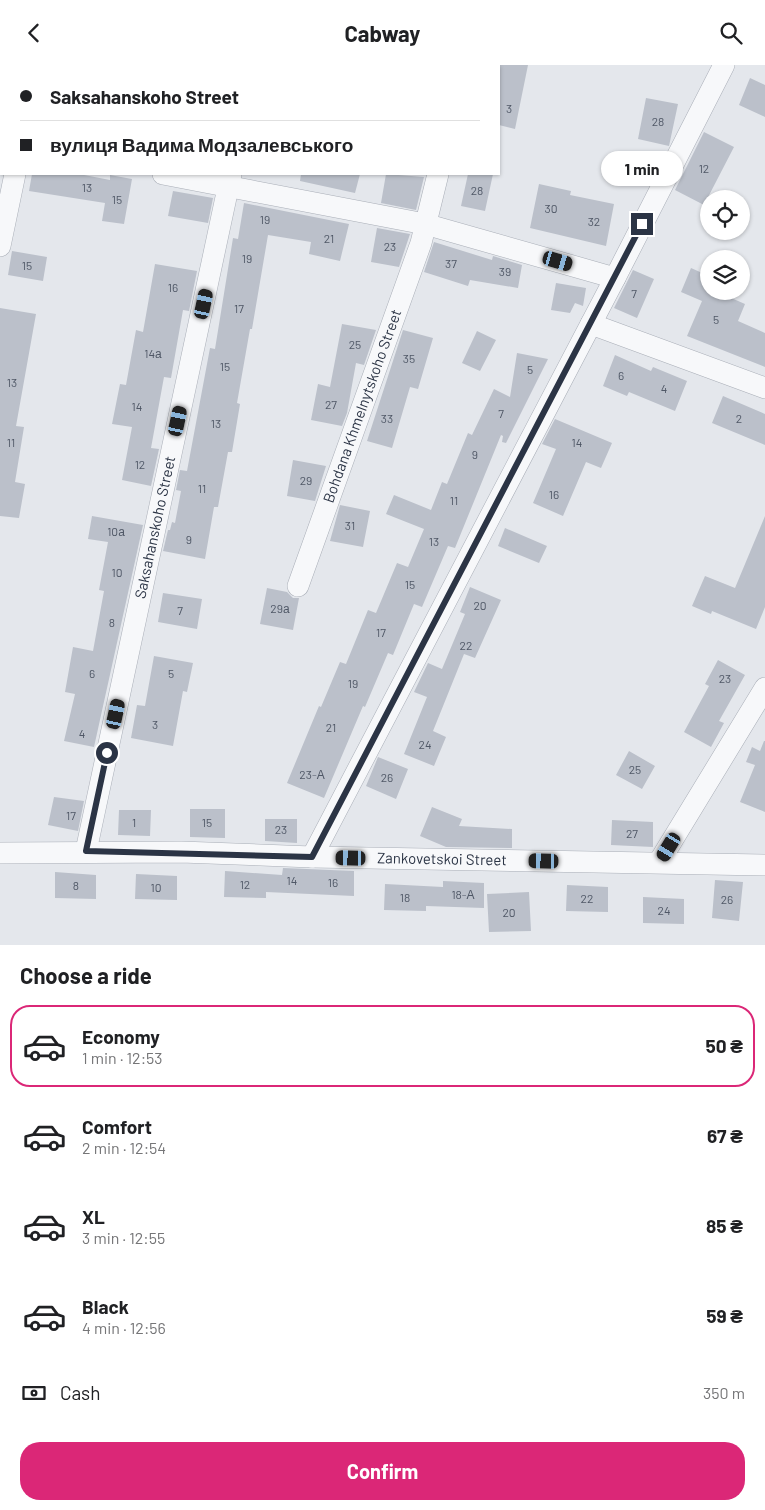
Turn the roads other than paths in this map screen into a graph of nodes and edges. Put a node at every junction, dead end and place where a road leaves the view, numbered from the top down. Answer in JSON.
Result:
{"nodes":[{"id":1,"x":724,"y":65,"type":"edge"},
{"id":2,"x":15,"y":175,"type":"edge"},
{"id":3,"x":174,"y":175,"type":"edge"},
{"id":4,"x":438,"y":175,"type":"edge"},
{"id":5,"x":230,"y":180,"type":"edge"},
{"id":6,"x":425,"y":224,"type":"junction"},
{"id":7,"x":0,"y":245,"type":"edge"},
{"id":8,"x":615,"y":277,"type":"junction"},
{"id":9,"x":591,"y":324,"type":"junction"},
{"id":10,"x":765,"y":388,"type":"edge"},
{"id":11,"x":298,"y":587,"type":"dead end"},
{"id":12,"x":765,"y":687,"type":"edge"},
{"id":13,"x":86,"y":851,"type":"junction"},
{"id":14,"x":0,"y":853,"type":"edge"},
{"id":15,"x":312,"y":857,"type":"junction"},
{"id":16,"x":659,"y":863,"type":"junction"},
{"id":17,"x":765,"y":865,"type":"edge"}],
"edges":[{"from":1,"to":8,"type":"street"},
{"from":2,"to":7,"type":"street"},
{"from":3,"to":5,"type":"street"},
{"from":4,"to":6,"type":"street","name":"Bohdana Khmelnytskoho Street"},
{"from":5,"to":6,"type":"street"},
{"from":5,"to":13,"type":"street","name":"Saksahanskoho Street"},
{"from":6,"to":8,"type":"street"},
{"from":6,"to":11,"type":"street","name":"Bohdana Khmelnytskoho Street"},
{"from":8,"to":9,"type":"street"},
{"from":9,"to":10,"type":"street"},
{"from":9,"to":15,"type":"street"},
{"from":12,"to":16,"type":"street"},
{"from":13,"to":14,"type":"street","name":"Zankovetskoi Street"},
{"from":13,"to":15,"type":"street","name":"Zankovetskoi Street"},
{"from":15,"to":16,"type":"street","name":"Zankovetskoi Street"},
{"from":16,"to":17,"type":"street","name":"Zankovetskoi Street"}]}
